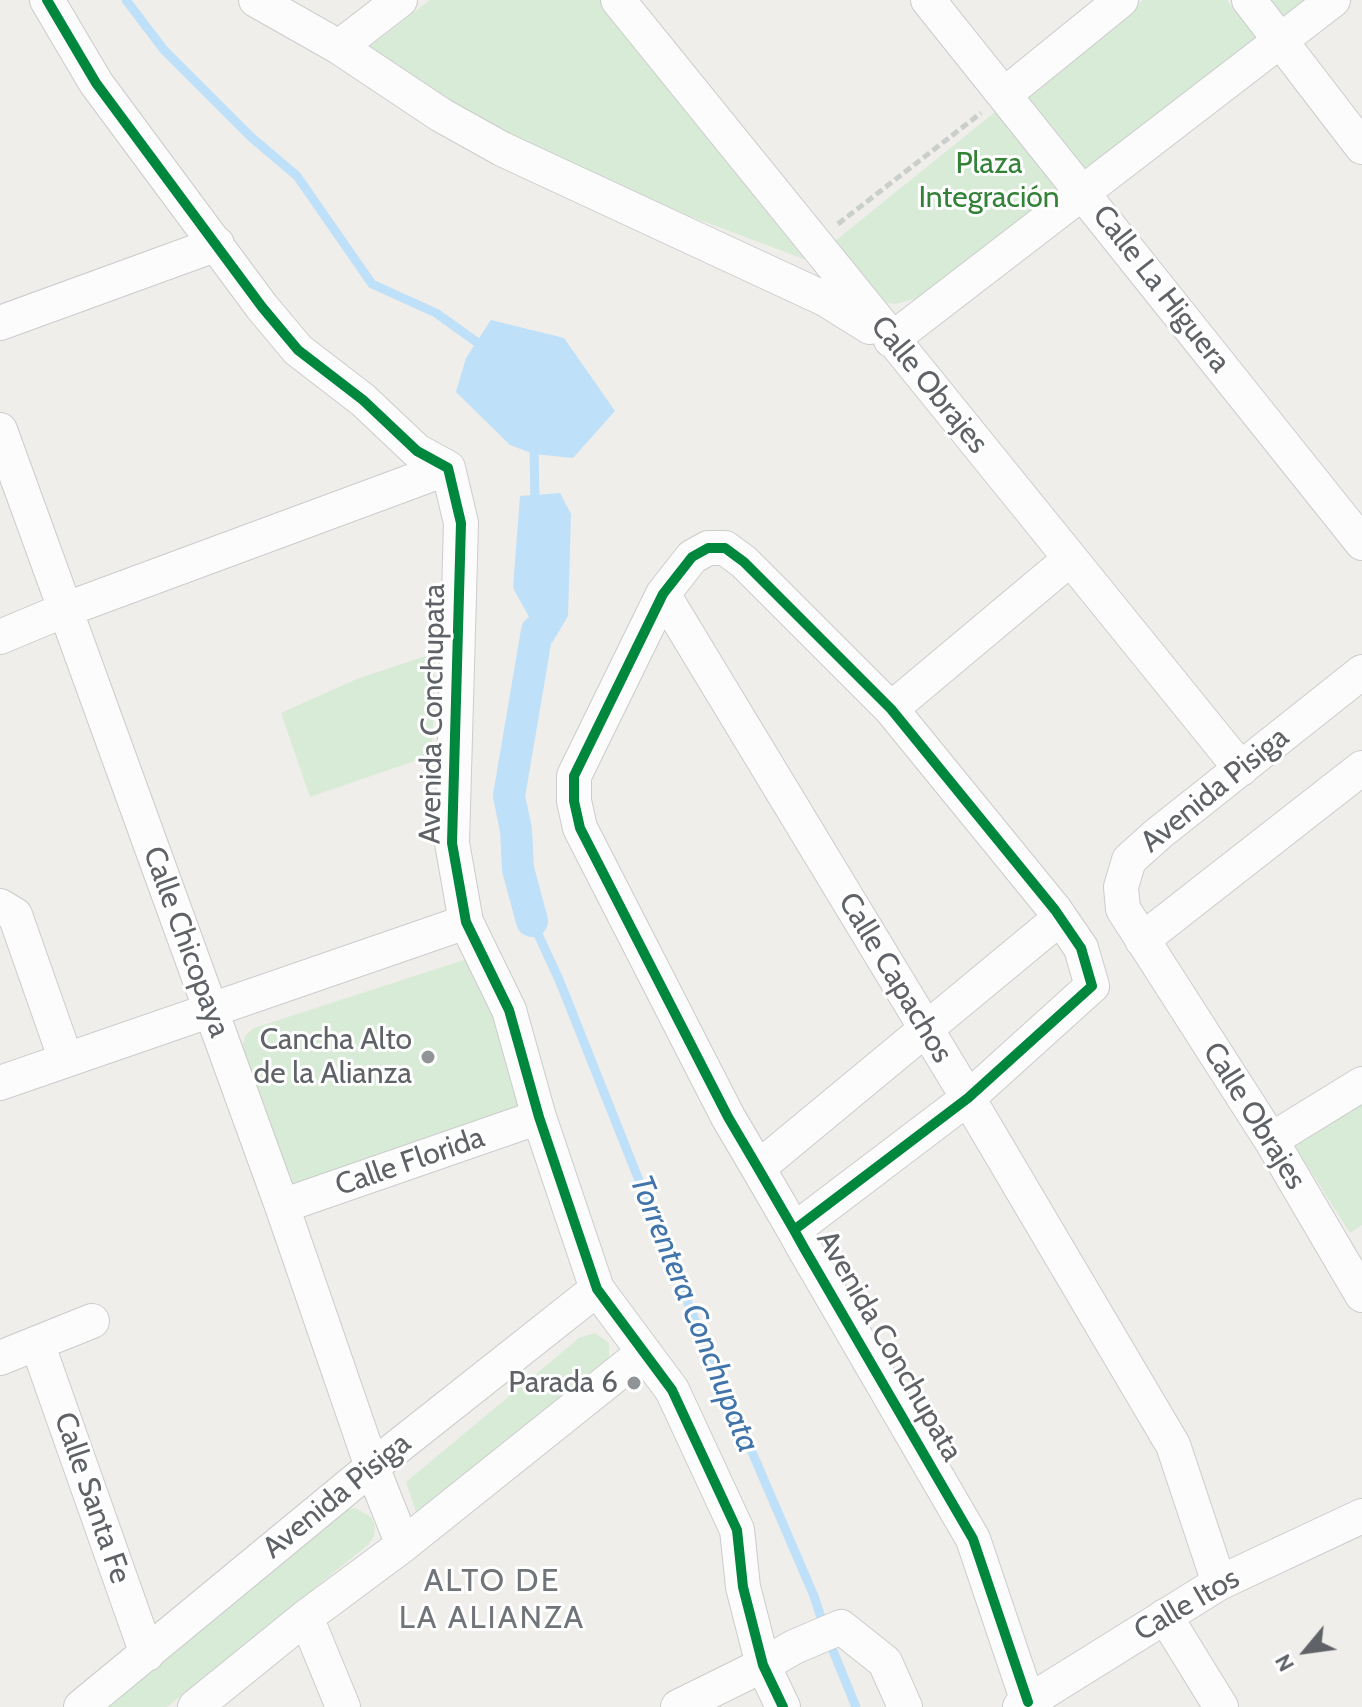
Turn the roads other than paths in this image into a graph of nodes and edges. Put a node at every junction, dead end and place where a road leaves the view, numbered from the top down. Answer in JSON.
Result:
{"nodes":[{"id":1,"x":47,"y":0,"type":"edge"},
{"id":2,"x":256,"y":0,"type":"edge"},
{"id":3,"x":400,"y":0,"type":"edge"},
{"id":4,"x":618,"y":0,"type":"edge"},
{"id":5,"x":928,"y":0,"type":"edge"},
{"id":6,"x":1121,"y":0,"type":"edge"},
{"id":7,"x":1249,"y":0,"type":"edge"},
{"id":8,"x":1333,"y":0,"type":"edge"},
{"id":9,"x":1279,"y":40,"type":"junction"},
{"id":10,"x":339,"y":47,"type":"junction"},
{"id":11,"x":1004,"y":95,"type":"junction"},
{"id":12,"x":1362,"y":147,"type":"edge"},
{"id":13,"x":1083,"y":192,"type":"junction"},
{"id":14,"x":217,"y":244,"type":"junction"},
{"id":15,"x":0,"y":323,"type":"edge"},
{"id":16,"x":891,"y":340,"type":"junction"},
{"id":17,"x":0,"y":430,"type":"edge"},
{"id":18,"x":448,"y":468,"type":"junction"},
{"id":19,"x":1362,"y":543,"type":"edge"},
{"id":20,"x":1070,"y":559,"type":"junction"},
{"id":21,"x":663,"y":594,"type":"junction"},
{"id":22,"x":67,"y":609,"type":"junction"},
{"id":23,"x":0,"y":637,"type":"edge"},
{"id":24,"x":1362,"y":672,"type":"edge"},
{"id":25,"x":891,"y":709,"type":"junction"},
{"id":26,"x":1362,"y":768,"type":"edge"},
{"id":27,"x":1241,"y":769,"type":"junction"},
{"id":28,"x":0,"y":906,"type":"edge"},
{"id":29,"x":1060,"y":918,"type":"junction"},
{"id":30,"x":466,"y":922,"type":"junction"},
{"id":31,"x":1142,"y":940,"type":"junction"},
{"id":32,"x":210,"y":1012,"type":"junction"},
{"id":33,"x":926,"y":1029,"type":"junction"},
{"id":34,"x":66,"y":1060,"type":"junction"},
{"id":35,"x":0,"y":1083,"type":"edge"},
{"id":36,"x":1362,"y":1084,"type":"edge"},
{"id":37,"x":968,"y":1098,"type":"junction"},
{"id":38,"x":539,"y":1117,"type":"junction"},
{"id":39,"x":1271,"y":1140,"type":"junction"},
{"id":40,"x":758,"y":1168,"type":"junction"},
{"id":41,"x":282,"y":1206,"type":"junction"},
{"id":42,"x":794,"y":1230,"type":"junction"},
{"id":43,"x":597,"y":1289,"type":"junction"},
{"id":44,"x":1362,"y":1295,"type":"edge"},
{"id":45,"x":92,"y":1321,"type":"dead end"},
{"id":46,"x":37,"y":1343,"type":"junction"},
{"id":47,"x":643,"y":1353,"type":"junction"},
{"id":48,"x":0,"y":1358,"type":"edge"},
{"id":49,"x":372,"y":1467,"type":"junction"},
{"id":50,"x":1362,"y":1516,"type":"edge"},
{"id":51,"x":403,"y":1545,"type":"junction"},
{"id":52,"x":1219,"y":1583,"type":"junction"},
{"id":53,"x":1165,"y":1616,"type":"junction"},
{"id":54,"x":306,"y":1617,"type":"junction"},
{"id":55,"x":147,"y":1654,"type":"junction"},
{"id":56,"x":763,"y":1665,"type":"junction"},
{"id":57,"x":1024,"y":1704,"type":"edge"},
{"id":58,"x":81,"y":1707,"type":"edge"},
{"id":59,"x":195,"y":1707,"type":"edge"},
{"id":60,"x":343,"y":1707,"type":"edge"},
{"id":61,"x":678,"y":1707,"type":"edge"},
{"id":62,"x":783,"y":1707,"type":"edge"},
{"id":63,"x":905,"y":1707,"type":"edge"},
{"id":64,"x":1221,"y":1707,"type":"edge"}],
"edges":[{"from":1,"to":14,"type":"street"},
{"from":2,"to":10,"type":"street"},
{"from":3,"to":10,"type":"street"},
{"from":4,"to":16,"type":"street","name":"Calle Obrajes"},
{"from":5,"to":11,"type":"street","name":"Calle La Higuera"},
{"from":6,"to":11,"type":"street"},
{"from":7,"to":9,"type":"street"},
{"from":8,"to":9,"type":"street"},
{"from":9,"to":12,"type":"street"},
{"from":9,"to":13,"type":"street"},
{"from":10,"to":16,"type":"street"},
{"from":11,"to":13,"type":"street","name":"Calle La Higuera"},
{"from":13,"to":16,"type":"street"},
{"from":13,"to":19,"type":"street","name":"Calle La Higuera"},
{"from":14,"to":15,"type":"street"},
{"from":14,"to":18,"type":"street"},
{"from":16,"to":20,"type":"street","name":"Calle Obrajes"},
{"from":17,"to":22,"type":"street","name":"Calle Chicopaya"},
{"from":18,"to":22,"type":"street"},
{"from":18,"to":30,"type":"street","name":"Avenida Conchupata"},
{"from":20,"to":25,"type":"street"},
{"from":20,"to":27,"type":"street","name":"Calle Obrajes"},
{"from":21,"to":25,"type":"street","name":"Avenida Conchupata"},
{"from":21,"to":33,"type":"street","name":"Calle Capachos"},
{"from":21,"to":40,"type":"street","name":"Avenida Conchupata"},
{"from":22,"to":23,"type":"street"},
{"from":22,"to":32,"type":"street","name":"Calle Chicopaya"},
{"from":24,"to":27,"type":"street","name":"Avenida Pisiga"},
{"from":25,"to":29,"type":"street"},
{"from":26,"to":31,"type":"street"},
{"from":27,"to":31,"type":"street","name":"Avenida Pisiga"},
{"from":28,"to":34,"type":"street"},
{"from":29,"to":33,"type":"street"},
{"from":29,"to":37,"type":"street"},
{"from":30,"to":32,"type":"street"},
{"from":30,"to":38,"type":"street","name":"Avenida Conchupata"},
{"from":31,"to":39,"type":"street","name":"Calle Obrajes"},
{"from":32,"to":34,"type":"street"},
{"from":32,"to":41,"type":"street","name":"Calle Chicopaya"},
{"from":33,"to":37,"type":"street","name":"Calle Capachos"},
{"from":33,"to":40,"type":"street"},
{"from":34,"to":35,"type":"street"},
{"from":36,"to":39,"type":"street"},
{"from":37,"to":42,"type":"street"},
{"from":37,"to":52,"type":"street","name":"Calle Capachos"},
{"from":38,"to":41,"type":"street","name":"Calle Florida"},
{"from":38,"to":43,"type":"street","name":"Avenida Conchupata"},
{"from":39,"to":44,"type":"street","name":"Calle Obrajes"},
{"from":40,"to":42,"type":"street","name":"Avenida Conchupata"},
{"from":41,"to":49,"type":"street","name":"Calle Chicopaya"},
{"from":42,"to":57,"type":"street","name":"Avenida Conchupata"},
{"from":43,"to":47,"type":"street","name":"Avenida Conchupata"},
{"from":43,"to":49,"type":"street","name":"Avenida Pisiga"},
{"from":45,"to":46,"type":"street"},
{"from":46,"to":48,"type":"street"},
{"from":46,"to":55,"type":"street","name":"Calle Santa Fe"},
{"from":47,"to":51,"type":"street"},
{"from":47,"to":56,"type":"street","name":"Avenida Conchupata"},
{"from":49,"to":51,"type":"street","name":"Calle Chicopaya"},
{"from":49,"to":55,"type":"street","name":"Avenida Pisiga"},
{"from":50,"to":52,"type":"street","name":"Calle Itos"},
{"from":51,"to":54,"type":"street"},
{"from":52,"to":53,"type":"street","name":"Calle Itos"},
{"from":53,"to":57,"type":"street","name":"Calle Itos"},
{"from":53,"to":64,"type":"street"},
{"from":54,"to":59,"type":"street"},
{"from":54,"to":60,"type":"street"},
{"from":55,"to":58,"type":"street","name":"Avenida Pisiga"},
{"from":56,"to":61,"type":"street"},
{"from":56,"to":62,"type":"street","name":"Avenida Conchupata"},
{"from":56,"to":63,"type":"street"}]}
